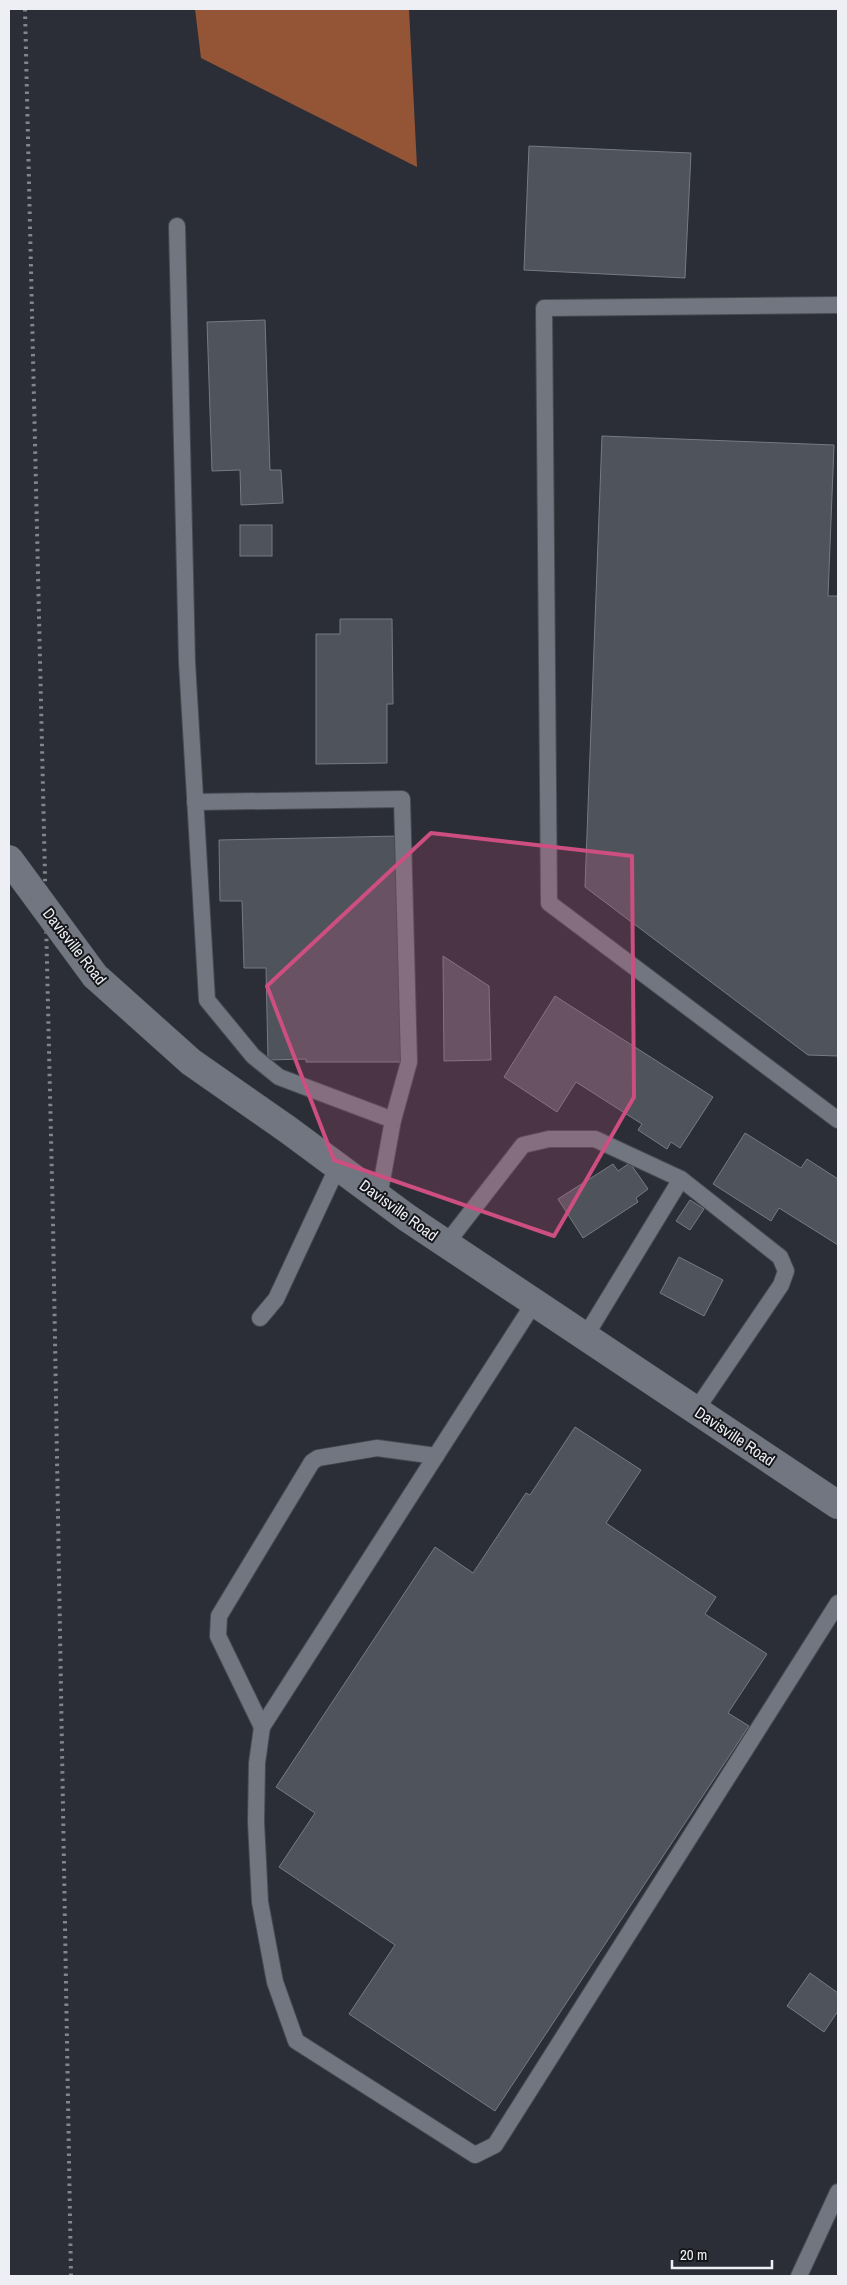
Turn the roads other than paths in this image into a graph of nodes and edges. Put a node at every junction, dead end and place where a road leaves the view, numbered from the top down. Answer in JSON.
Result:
{"nodes":[{"id":1,"x":177,"y":226,"type":"dead end"},
{"id":2,"x":838,"y":304,"type":"edge"},
{"id":3,"x":195,"y":802,"type":"junction"},
{"id":4,"x":9,"y":859,"type":"edge"},
{"id":5,"x":393,"y":1120,"type":"junction"},
{"id":6,"x":838,"y":1120,"type":"edge"},
{"id":7,"x":338,"y":1166,"type":"junction"},
{"id":8,"x":681,"y":1179,"type":"junction"},
{"id":9,"x":379,"y":1197,"type":"junction"},
{"id":10,"x":446,"y":1244,"type":"junction"},
{"id":11,"x":534,"y":1303,"type":"junction"},
{"id":12,"x":260,"y":1318,"type":"dead end"},
{"id":13,"x":586,"y":1337,"type":"junction"},
{"id":14,"x":696,"y":1410,"type":"junction"},
{"id":15,"x":436,"y":1456,"type":"junction"},
{"id":16,"x":838,"y":1505,"type":"edge"},
{"id":17,"x":838,"y":1603,"type":"edge"},
{"id":18,"x":262,"y":1728,"type":"junction"},
{"id":19,"x":838,"y":2192,"type":"edge"},
{"id":20,"x":812,"y":2247,"type":"junction"},
{"id":21,"x":799,"y":2276,"type":"edge"},
{"id":22,"x":812,"y":2276,"type":"edge"}],
"edges":[{"from":1,"to":3,"type":"lane"},
{"from":2,"to":6,"type":"lane"},
{"from":3,"to":5,"type":"lane"},
{"from":3,"to":5,"type":"lane"},
{"from":4,"to":7,"type":"street","name":"Davisville Road","bridge":true},
{"from":5,"to":9,"type":"lane"},
{"from":7,"to":9,"type":"street","name":"Davisville Road"},
{"from":7,"to":12,"type":"lane"},
{"from":8,"to":10,"type":"lane"},
{"from":8,"to":13,"type":"lane"},
{"from":8,"to":14,"type":"lane"},
{"from":9,"to":10,"type":"street","name":"Davisville Road"},
{"from":10,"to":11,"type":"street","name":"Davisville Road"},
{"from":11,"to":13,"type":"street","name":"Davisville Road"},
{"from":11,"to":15,"type":"lane"},
{"from":13,"to":14,"type":"street","name":"Davisville Road"},
{"from":14,"to":16,"type":"street","name":"Davisville Road"},
{"from":15,"to":18,"type":"lane"},
{"from":15,"to":18,"type":"lane"},
{"from":17,"to":18,"type":"lane"},
{"from":19,"to":20,"type":"lane"},
{"from":20,"to":21,"type":"lane"},
{"from":20,"to":22,"type":"lane"}]}
